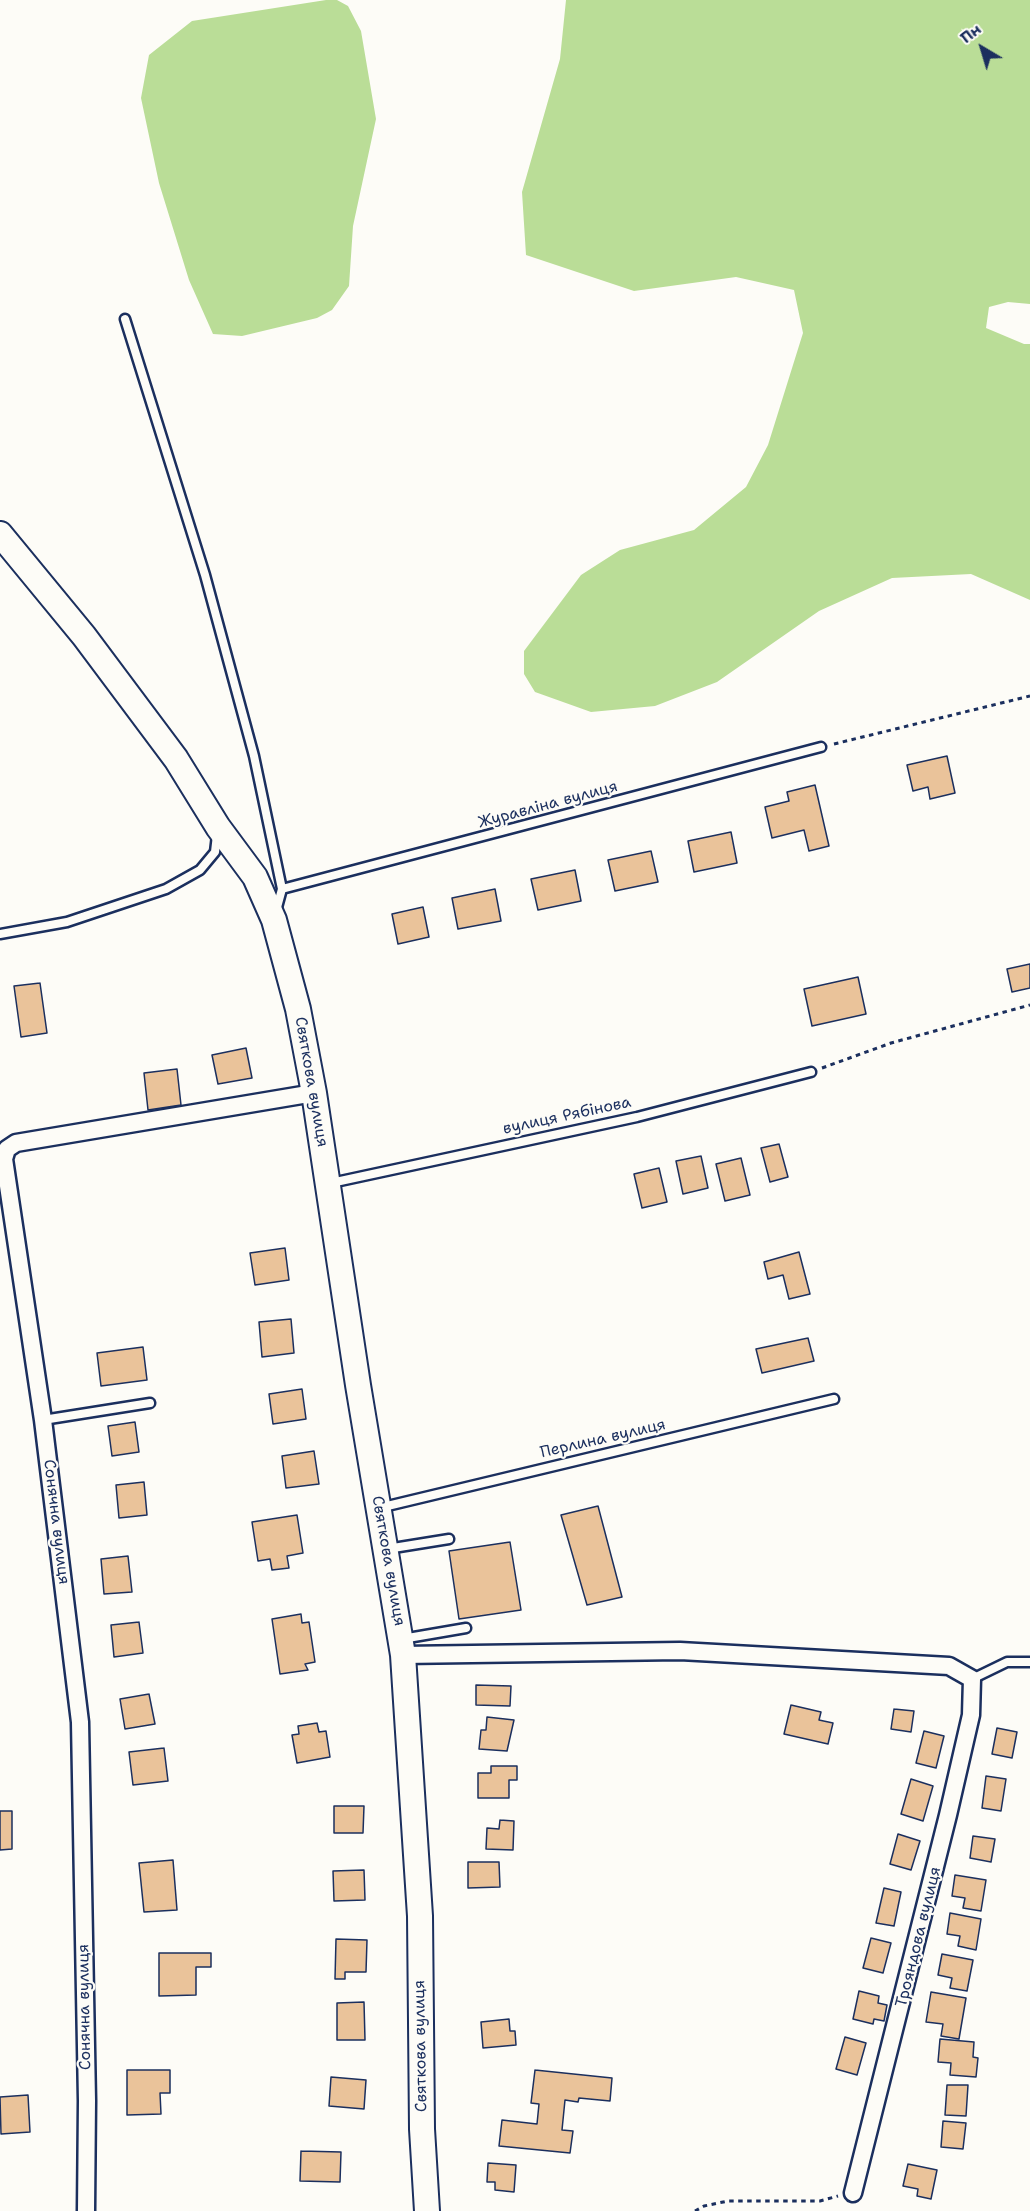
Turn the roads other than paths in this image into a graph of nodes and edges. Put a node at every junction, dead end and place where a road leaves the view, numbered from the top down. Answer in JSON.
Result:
{"nodes":[{"id":1,"x":125,"y":319,"type":"dead end"},
{"id":2,"x":0,"y":534,"type":"edge"},
{"id":3,"x":821,"y":747,"type":"road end"},
{"id":4,"x":218,"y":827,"type":"junction"},
{"id":5,"x":282,"y":889,"type":"junction"},
{"id":6,"x":274,"y":920,"type":"junction"},
{"id":7,"x":0,"y":934,"type":"edge"},
{"id":8,"x":811,"y":1072,"type":"road end"},
{"id":9,"x":314,"y":1094,"type":"junction"},
{"id":10,"x":4,"y":1144,"type":"edge"},
{"id":11,"x":327,"y":1183,"type":"junction"},
{"id":12,"x":834,"y":1399,"type":"dead end"},
{"id":13,"x":150,"y":1403,"type":"dead end"},
{"id":14,"x":43,"y":1420,"type":"junction"},
{"id":15,"x":379,"y":1508,"type":"junction"},
{"id":16,"x":449,"y":1539,"type":"dead end"},
{"id":17,"x":386,"y":1549,"type":"junction"},
{"id":18,"x":466,"y":1628,"type":"dead end"},
{"id":19,"x":402,"y":1647,"type":"junction"},
{"id":20,"x":1030,"y":1662,"type":"edge"},
{"id":21,"x":972,"y":1679,"type":"junction"},
{"id":22,"x":853,"y":2193,"type":"road end"},
{"id":23,"x":87,"y":2211,"type":"edge"},
{"id":24,"x":427,"y":2211,"type":"edge"}],
"edges":[{"from":1,"to":5,"type":"lane"},
{"from":2,"to":4,"type":"main road","name":"Святкова вулиця"},
{"from":3,"to":5,"type":"lane","name":"Журавліна вулиця"},
{"from":4,"to":6,"type":"main road","name":"Святкова вулиця"},
{"from":4,"to":7,"type":"lane"},
{"from":5,"to":6,"type":"lane"},
{"from":6,"to":9,"type":"main road","name":"Святкова вулиця"},
{"from":8,"to":11,"type":"lane","name":"вулиця Рябінова"},
{"from":9,"to":10,"type":"street","name":"Сонячна вулиця"},
{"from":9,"to":11,"type":"main road","name":"Святкова вулиця"},
{"from":10,"to":14,"type":"street","name":"Сонячна вулиця"},
{"from":11,"to":15,"type":"main road","name":"Святкова вулиця"},
{"from":12,"to":15,"type":"lane","name":"Перлина вулиця"},
{"from":13,"to":14,"type":"lane"},
{"from":14,"to":23,"type":"street","name":"Сонячна вулиця"},
{"from":15,"to":17,"type":"main road","name":"Святкова вулиця"},
{"from":16,"to":17,"type":"lane"},
{"from":17,"to":19,"type":"main road","name":"Святкова вулиця"},
{"from":18,"to":19,"type":"lane"},
{"from":19,"to":21,"type":"street"},
{"from":19,"to":24,"type":"main road","name":"Святкова вулиця"},
{"from":20,"to":21,"type":"lane"},
{"from":21,"to":22,"type":"street","name":"Трояндова вулиця"}]}
